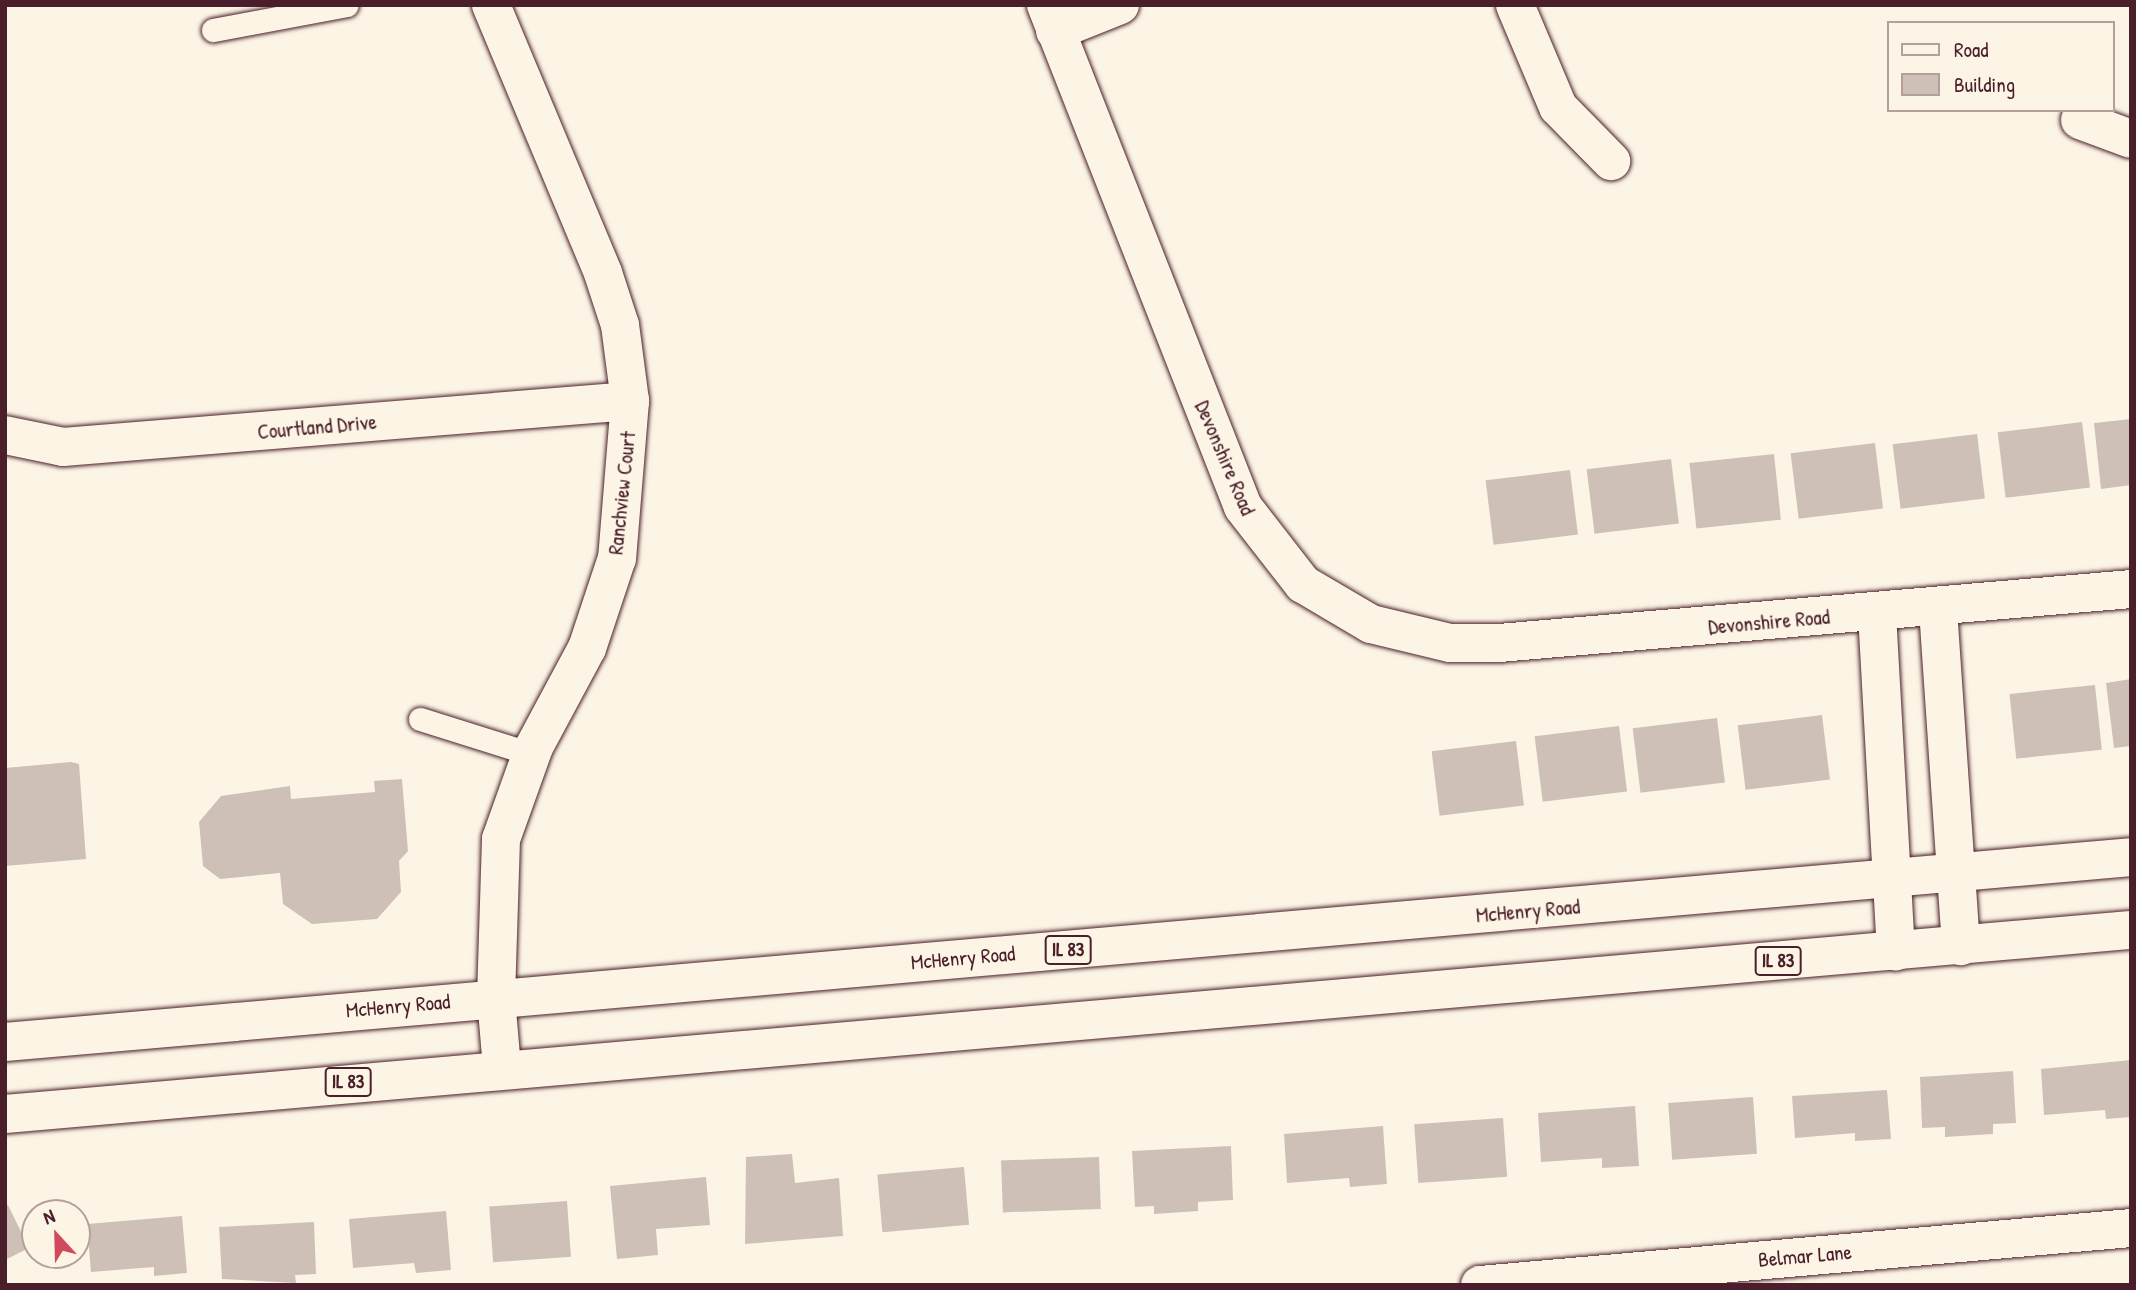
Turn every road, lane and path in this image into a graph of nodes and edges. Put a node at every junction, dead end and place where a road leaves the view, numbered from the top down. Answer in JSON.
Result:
{"nodes":[{"id":1,"x":347,"y":5,"type":"edge"},
{"id":2,"x":491,"y":5,"type":"edge"},
{"id":3,"x":1119,"y":5,"type":"edge"},
{"id":4,"x":1515,"y":5,"type":"edge"},
{"id":5,"x":1051,"y":18,"type":"edge"},
{"id":6,"x":213,"y":30,"type":"dead end"},
{"id":7,"x":2080,"y":120,"type":"dead end"},
{"id":8,"x":2131,"y":139,"type":"edge"},
{"id":9,"x":1611,"y":161,"type":"dead end"},
{"id":10,"x":631,"y":401,"type":"junction"},
{"id":11,"x":5,"y":435,"type":"edge"},
{"id":12,"x":2131,"y":589,"type":"edge"},
{"id":13,"x":1938,"y":609,"type":"junction"},
{"id":14,"x":1877,"y":613,"type":"junction"},
{"id":15,"x":420,"y":719,"type":"dead end"},
{"id":16,"x":532,"y":754,"type":"junction"},
{"id":17,"x":2131,"y":857,"type":"edge"},
{"id":18,"x":1955,"y":875,"type":"junction"},
{"id":19,"x":1892,"y":880,"type":"junction"},
{"id":20,"x":2131,"y":930,"type":"edge"},
{"id":21,"x":1961,"y":946,"type":"junction"},
{"id":22,"x":1896,"y":951,"type":"junction"},
{"id":23,"x":496,"y":998,"type":"junction"},
{"id":24,"x":5,"y":1042,"type":"edge"},
{"id":25,"x":502,"y":1068,"type":"junction"},
{"id":26,"x":5,"y":1114,"type":"edge"},
{"id":27,"x":2131,"y":1228,"type":"edge"},
{"id":28,"x":1582,"y":1280,"type":"edge"},
{"id":29,"x":1480,"y":1285,"type":"edge"}],
"edges":[{"from":1,"to":6,"type":"lane"},
{"from":2,"to":10,"type":"street","name":"Ranchview Court"},
{"from":3,"to":5,"type":"street"},
{"from":4,"to":9,"type":"street"},
{"from":5,"to":14,"type":"street","name":"Devonshire Road"},
{"from":7,"to":8,"type":"street"},
{"from":10,"to":11,"type":"street","name":"Courtland Drive"},
{"from":10,"to":16,"type":"street","name":"Ranchview Court"},
{"from":12,"to":13,"type":"street","name":"Devonshire Road"},
{"from":13,"to":14,"type":"street","name":"Devonshire Road"},
{"from":13,"to":18,"type":"street"},
{"from":14,"to":19,"type":"street"},
{"from":15,"to":16,"type":"lane"},
{"from":16,"to":23,"type":"street","name":"Ranchview Court"},
{"from":17,"to":18,"type":"street","name":"McHenry Road","number":"IL 83"},
{"from":18,"to":19,"type":"street","name":"McHenry Road","number":"IL 83"},
{"from":18,"to":21,"type":"street"},
{"from":19,"to":22,"type":"street"},
{"from":19,"to":23,"type":"street","name":"McHenry Road","number":"IL 83"},
{"from":20,"to":21,"type":"street","number":"IL 83"},
{"from":21,"to":22,"type":"street","number":"IL 83"},
{"from":22,"to":25,"type":"street","number":"IL 83"},
{"from":23,"to":24,"type":"street","name":"McHenry Road","number":"IL 83"},
{"from":23,"to":25,"type":"street","name":"Ranchview Court"},
{"from":25,"to":26,"type":"street","number":"IL 83"},
{"from":27,"to":28,"type":"street","name":"Belmar Lane"},
{"from":28,"to":29,"type":"street","name":"Belmar Lane"}]}
